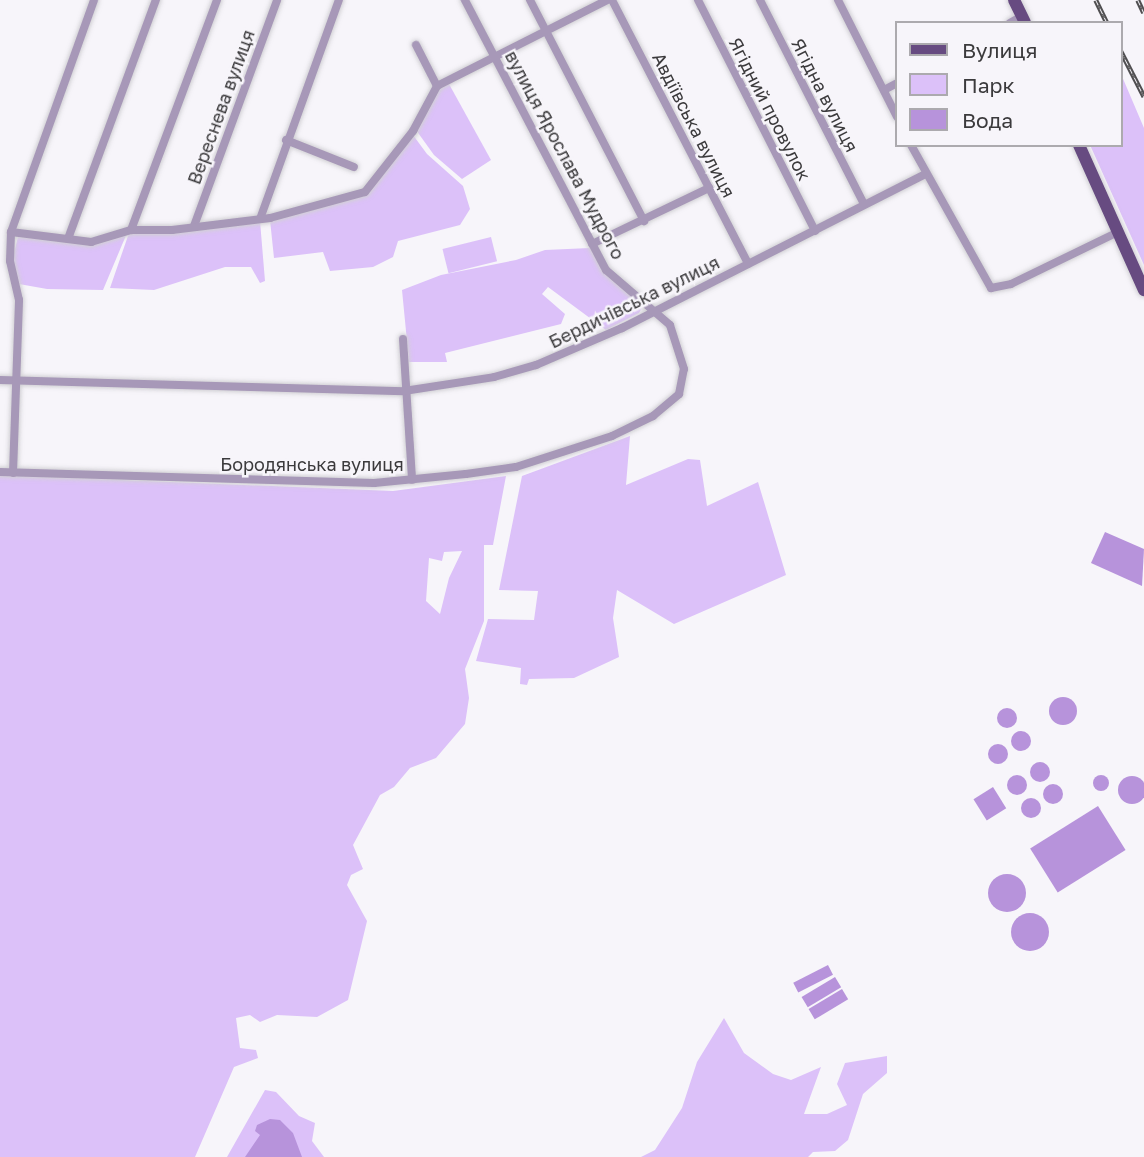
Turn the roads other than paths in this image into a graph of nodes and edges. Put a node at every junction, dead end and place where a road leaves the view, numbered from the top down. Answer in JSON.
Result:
{"nodes":[{"id":1,"x":94,"y":0,"type":"edge"},
{"id":2,"x":156,"y":0,"type":"edge"},
{"id":3,"x":217,"y":0,"type":"edge"},
{"id":4,"x":276,"y":0,"type":"edge"},
{"id":5,"x":339,"y":0,"type":"edge"},
{"id":6,"x":466,"y":0,"type":"edge"},
{"id":7,"x":530,"y":0,"type":"edge"},
{"id":8,"x":610,"y":0,"type":"edge"},
{"id":9,"x":698,"y":0,"type":"edge"},
{"id":10,"x":760,"y":0,"type":"edge"},
{"id":11,"x":838,"y":0,"type":"edge"},
{"id":12,"x":1014,"y":0,"type":"edge"},
{"id":13,"x":1019,"y":21,"type":"edge"},
{"id":14,"x":546,"y":30,"type":"junction"},
{"id":15,"x":416,"y":45,"type":"dead end"},
{"id":16,"x":493,"y":55,"type":"junction"},
{"id":17,"x":895,"y":84,"type":"edge"},
{"id":18,"x":437,"y":86,"type":"junction"},
{"id":19,"x":884,"y":90,"type":"junction"},
{"id":20,"x":895,"y":113,"type":"edge"},
{"id":21,"x":286,"y":140,"type":"junction"},
{"id":22,"x":912,"y":147,"type":"edge"},
{"id":23,"x":1080,"y":147,"type":"edge"},
{"id":24,"x":354,"y":167,"type":"dead end"},
{"id":25,"x":926,"y":174,"type":"junction"},
{"id":26,"x":709,"y":188,"type":"junction"},
{"id":27,"x":863,"y":204,"type":"junction"},
{"id":28,"x":260,"y":219,"type":"junction"},
{"id":29,"x":644,"y":221,"type":"junction"},
{"id":30,"x":194,"y":226,"type":"junction"},
{"id":31,"x":131,"y":230,"type":"junction"},
{"id":32,"x":815,"y":231,"type":"junction"},
{"id":33,"x":11,"y":232,"type":"junction"},
{"id":34,"x":1118,"y":232,"type":"junction"},
{"id":35,"x":69,"y":236,"type":"junction"},
{"id":36,"x":592,"y":244,"type":"junction"},
{"id":37,"x":748,"y":264,"type":"junction"},
{"id":38,"x":1144,"y":290,"type":"edge"},
{"id":39,"x":655,"y":309,"type":"junction"},
{"id":40,"x":403,"y":339,"type":"dead end"},
{"id":41,"x":0,"y":380,"type":"edge"},
{"id":42,"x":18,"y":381,"type":"junction"},
{"id":43,"x":404,"y":391,"type":"junction"},
{"id":44,"x":0,"y":472,"type":"edge"},
{"id":45,"x":13,"y":473,"type":"junction"},
{"id":46,"x":412,"y":480,"type":"junction"}],
"edges":[{"from":1,"to":33,"type":"street"},
{"from":2,"to":35,"type":"street"},
{"from":3,"to":31,"type":"street"},
{"from":4,"to":30,"type":"street","name":"Вереснева вулиця"},
{"from":5,"to":21,"type":"street"},
{"from":6,"to":16,"type":"street","name":"вулиця Ярослава Мудрого"},
{"from":7,"to":14,"type":"street"},
{"from":8,"to":14,"type":"street"},
{"from":8,"to":26,"type":"street","name":"Авдіївська вулиця"},
{"from":9,"to":32,"type":"street","name":"Ягідний провулок"},
{"from":10,"to":27,"type":"street","name":"Ягідна вулиця"},
{"from":11,"to":19,"type":"street"},
{"from":12,"to":13,"type":"main road"},
{"from":14,"to":16,"type":"street"},
{"from":14,"to":29,"type":"street"},
{"from":15,"to":18,"type":"street"},
{"from":16,"to":18,"type":"street"},
{"from":16,"to":36,"type":"street","name":"вулиця Ярослава Мудрого"},
{"from":17,"to":19,"type":"street"},
{"from":18,"to":28,"type":"street"},
{"from":19,"to":20,"type":"street"},
{"from":21,"to":24,"type":"street"},
{"from":21,"to":28,"type":"street"},
{"from":22,"to":25,"type":"street"},
{"from":23,"to":34,"type":"main road"},
{"from":25,"to":27,"type":"street","name":"Бердичівська вулиця"},
{"from":25,"to":34,"type":"street"},
{"from":26,"to":29,"type":"street"},
{"from":26,"to":37,"type":"street","name":"Авдіївська вулиця"},
{"from":27,"to":32,"type":"street","name":"Бердичівська вулиця"},
{"from":28,"to":30,"type":"street"},
{"from":29,"to":36,"type":"street"},
{"from":30,"to":31,"type":"street"},
{"from":31,"to":35,"type":"street"},
{"from":32,"to":37,"type":"street","name":"Бердичівська вулиця"},
{"from":33,"to":35,"type":"street"},
{"from":33,"to":42,"type":"street"},
{"from":34,"to":38,"type":"main road"},
{"from":36,"to":39,"type":"street","name":"вулиця Ярослава Мудрого"},
{"from":37,"to":39,"type":"street","name":"Бердичівська вулиця"},
{"from":39,"to":43,"type":"street","name":"Бердичівська вулиця"},
{"from":39,"to":46,"type":"street","name":"Бородянська вулиця"},
{"from":40,"to":43,"type":"street"},
{"from":41,"to":42,"type":"street","name":"Бердичівська вулиця"},
{"from":42,"to":43,"type":"street","name":"Бердичівська вулиця"},
{"from":42,"to":45,"type":"street"},
{"from":43,"to":46,"type":"street"},
{"from":44,"to":45,"type":"street","name":"Бородянська вулиця"},
{"from":45,"to":46,"type":"street","name":"Бородянська вулиця"}]}
